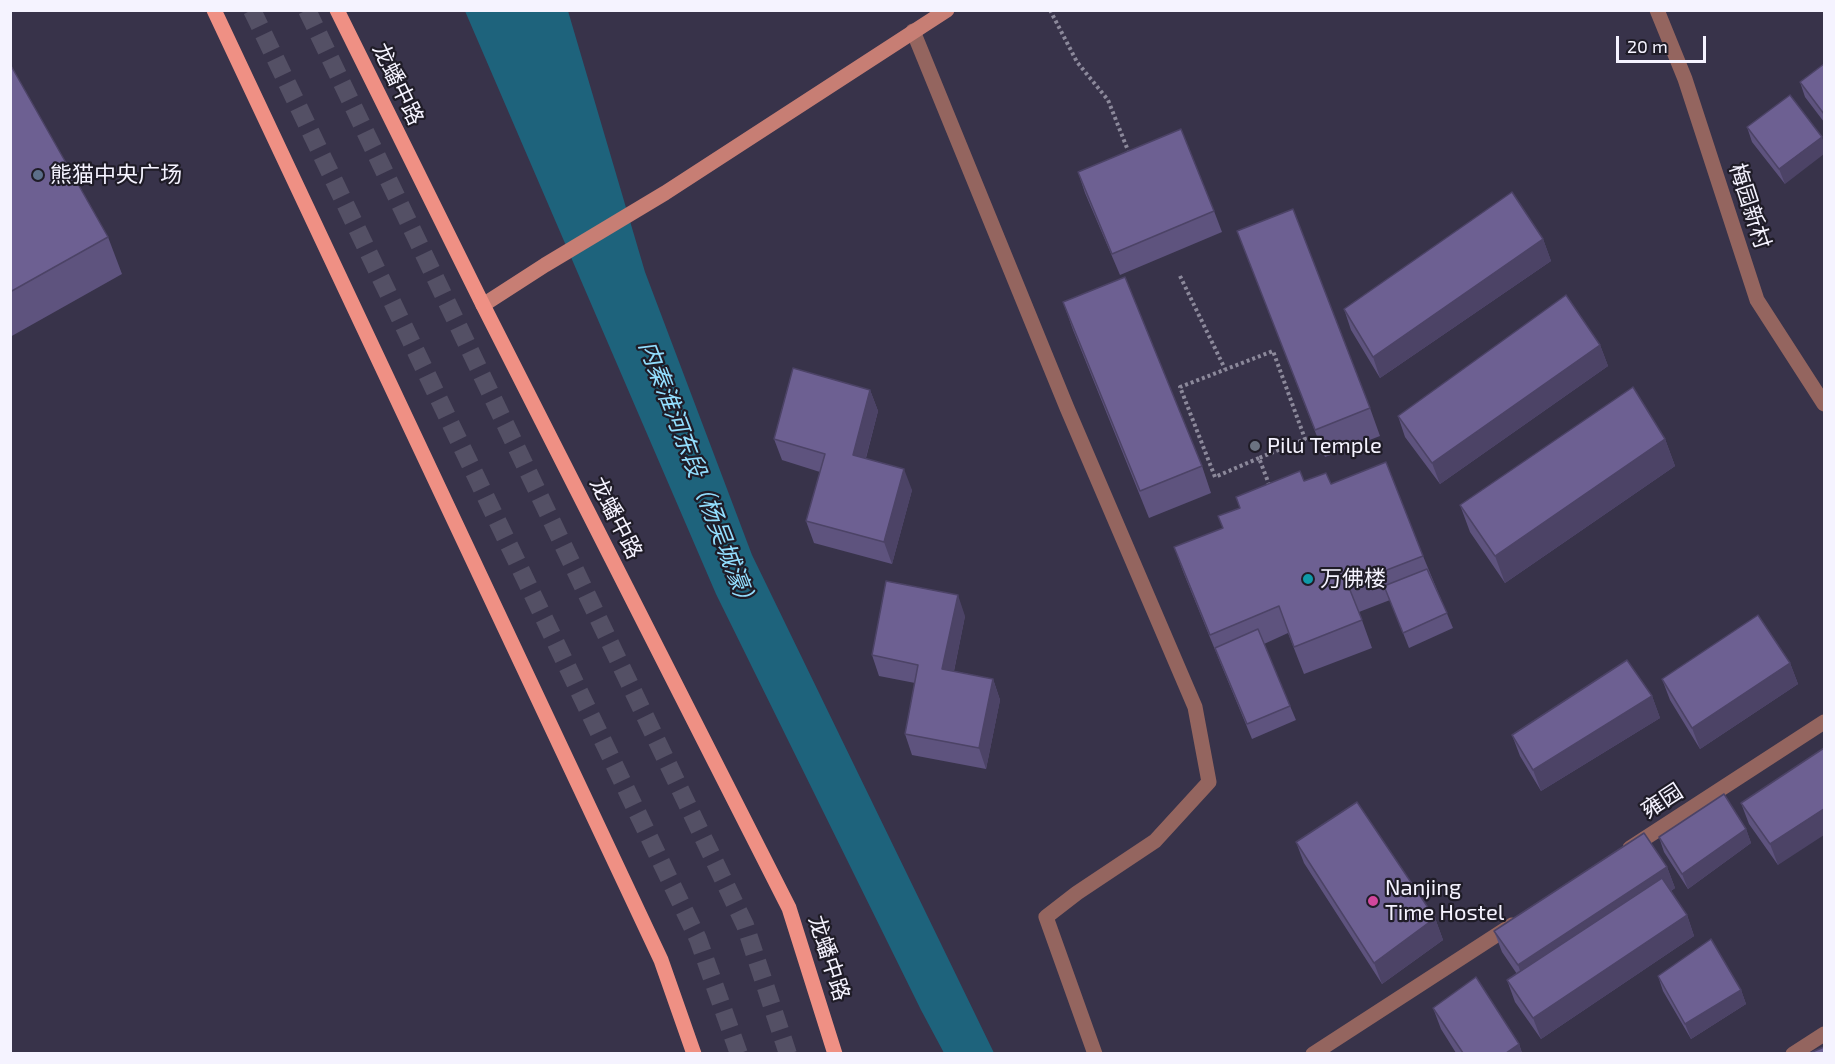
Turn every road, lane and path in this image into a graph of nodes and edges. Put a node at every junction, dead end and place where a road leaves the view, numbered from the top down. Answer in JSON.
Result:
{"nodes":[{"id":1,"x":337,"y":10,"type":"edge"},
{"id":2,"x":947,"y":10,"type":"edge"},
{"id":3,"x":1050,"y":10,"type":"edge"},
{"id":4,"x":1657,"y":10,"type":"edge"},
{"id":5,"x":218,"y":15,"type":"edge"},
{"id":6,"x":913,"y":31,"type":"junction"},
{"id":7,"x":1132,"y":162,"type":"edge"},
{"id":8,"x":1180,"y":276,"type":"dead end"},
{"id":9,"x":483,"y":305,"type":"junction"},
{"id":10,"x":1225,"y":369,"type":"junction"},
{"id":11,"x":1824,"y":404,"type":"edge"},
{"id":12,"x":1260,"y":459,"type":"junction"},
{"id":13,"x":1272,"y":491,"type":"edge"},
{"id":14,"x":1824,"y":722,"type":"edge"},
{"id":15,"x":1614,"y":859,"type":"edge"},
{"id":16,"x":1524,"y":917,"type":"edge"},
{"id":17,"x":1824,"y":1034,"type":"edge"},
{"id":18,"x":694,"y":1053,"type":"edge"},
{"id":19,"x":836,"y":1053,"type":"edge"},
{"id":20,"x":1095,"y":1053,"type":"edge"},
{"id":21,"x":1313,"y":1053,"type":"edge"},
{"id":22,"x":1793,"y":1053,"type":"edge"}],
"edges":[{"from":1,"to":9,"type":"main road","name":"龙蟠中路"},
{"from":2,"to":6,"type":"street"},
{"from":3,"to":7,"type":"path"},
{"from":4,"to":11,"type":"street","name":"梅园新村"},
{"from":5,"to":18,"type":"main road"},
{"from":6,"to":9,"type":"street"},
{"from":6,"to":20,"type":"street"},
{"from":8,"to":10,"type":"path"},
{"from":9,"to":19,"type":"main road","name":"龙蟠中路"},
{"from":10,"to":12,"type":"path"},
{"from":10,"to":12,"type":"path"},
{"from":12,"to":13,"type":"path"},
{"from":14,"to":15,"type":"street","name":"雍园"},
{"from":16,"to":21,"type":"street"},
{"from":17,"to":22,"type":"street"}]}
